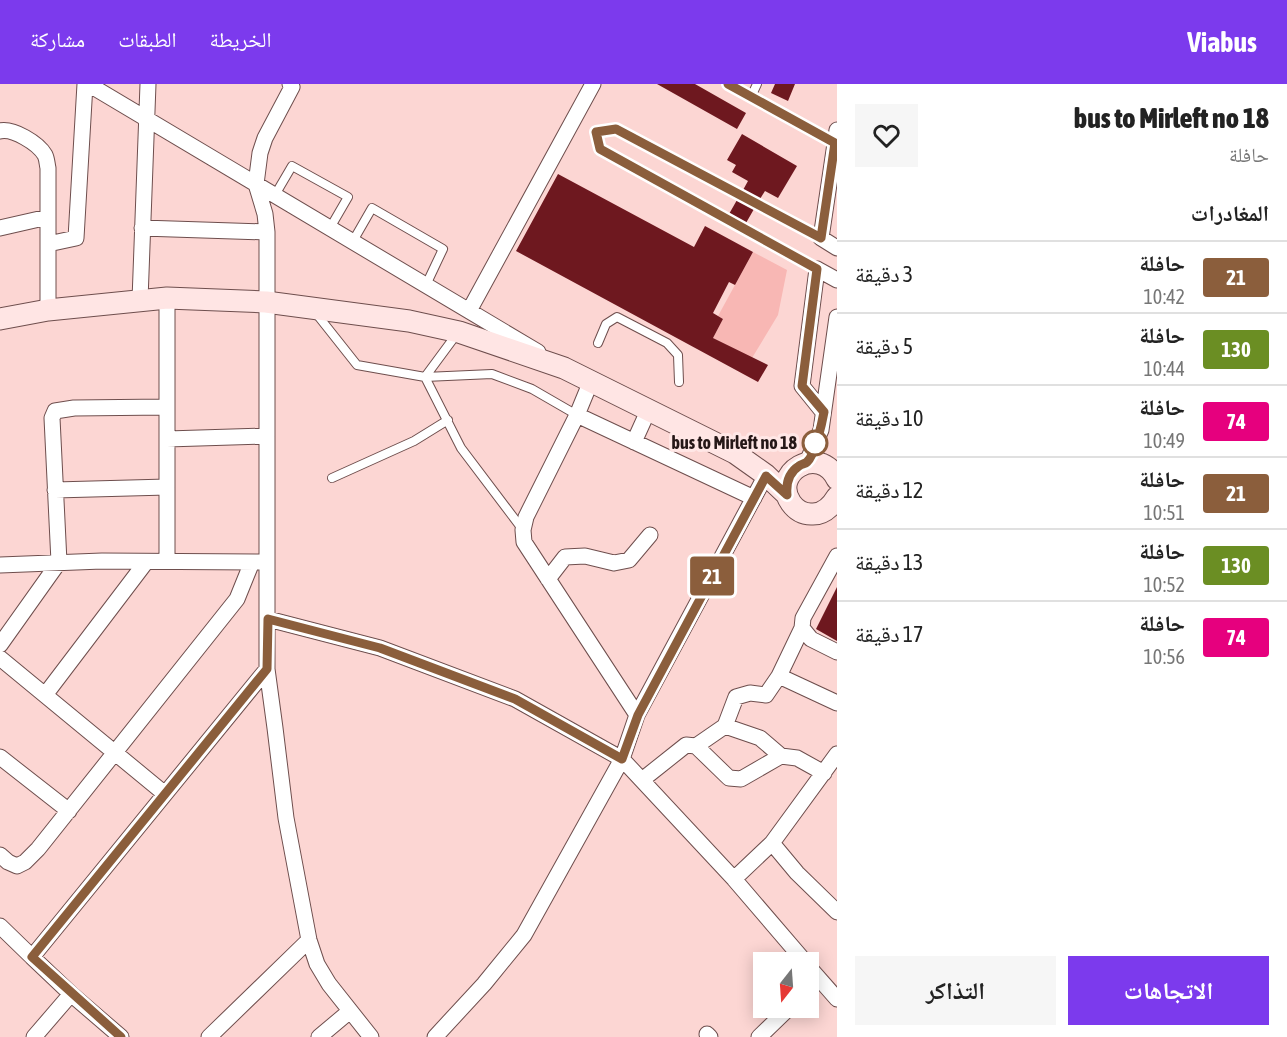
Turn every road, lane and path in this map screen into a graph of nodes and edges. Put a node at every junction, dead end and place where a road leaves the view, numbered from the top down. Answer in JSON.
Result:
{"nodes":[{"id":1,"x":87,"y":84,"type":"edge"},
{"id":2,"x":148,"y":84,"type":"edge"},
{"id":3,"x":593,"y":84,"type":"edge"},
{"id":4,"x":728,"y":84,"type":"edge"},
{"id":5,"x":757,"y":84,"type":"edge"},
{"id":6,"x":292,"y":85,"type":"edge"},
{"id":7,"x":751,"y":97,"type":"junction"},
{"id":8,"x":146,"y":118,"type":"junction"},
{"id":9,"x":0,"y":131,"type":"edge"},
{"id":10,"x":836,"y":139,"type":"edge"},
{"id":11,"x":256,"y":184,"type":"junction"},
{"id":12,"x":275,"y":195,"type":"junction"},
{"id":13,"x":48,"y":217,"type":"junction"},
{"id":14,"x":0,"y":228,"type":"edge"},
{"id":15,"x":142,"y":228,"type":"junction"},
{"id":16,"x":330,"y":228,"type":"junction"},
{"id":17,"x":267,"y":232,"type":"junction"},
{"id":18,"x":821,"y":238,"type":"junction"},
{"id":19,"x":352,"y":242,"type":"junction"},
{"id":20,"x":48,"y":244,"type":"junction"},
{"id":21,"x":837,"y":248,"type":"edge"},
{"id":22,"x":817,"y":269,"type":"junction"},
{"id":23,"x":837,"y":280,"type":"edge"},
{"id":24,"x":426,"y":285,"type":"junction"},
{"id":25,"x":166,"y":298,"type":"junction"},
{"id":26,"x":140,"y":300,"type":"junction"},
{"id":27,"x":266,"y":303,"type":"junction"},
{"id":28,"x":312,"y":308,"type":"junction"},
{"id":29,"x":48,"y":310,"type":"junction"},
{"id":30,"x":469,"y":311,"type":"junction"},
{"id":31,"x":837,"y":317,"type":"edge"},
{"id":32,"x":0,"y":319,"type":"edge"},
{"id":33,"x":459,"y":332,"type":"junction"},
{"id":34,"x":598,"y":344,"type":"dead end"},
{"id":35,"x":564,"y":368,"type":"junction"},
{"id":36,"x":425,"y":377,"type":"junction"},
{"id":37,"x":591,"y":381,"type":"junction"},
{"id":38,"x":679,"y":382,"type":"dead end"},
{"id":39,"x":166,"y":407,"type":"junction"},
{"id":40,"x":648,"y":411,"type":"junction"},
{"id":41,"x":824,"y":412,"type":"junction"},
{"id":42,"x":577,"y":415,"type":"junction"},
{"id":43,"x":447,"y":420,"type":"junction"},
{"id":44,"x":267,"y":436,"type":"junction"},
{"id":45,"x":167,"y":439,"type":"junction"},
{"id":46,"x":634,"y":442,"type":"junction"},
{"id":47,"x":735,"y":453,"type":"junction"},
{"id":48,"x":804,"y":464,"type":"junction"},
{"id":49,"x":836,"y":472,"type":"edge"},
{"id":50,"x":766,"y":476,"type":"junction"},
{"id":51,"x":332,"y":478,"type":"dead end"},
{"id":52,"x":167,"y":487,"type":"junction"},
{"id":53,"x":55,"y":490,"type":"junction"},
{"id":54,"x":787,"y":495,"type":"junction"},
{"id":55,"x":837,"y":497,"type":"edge"},
{"id":56,"x":754,"y":498,"type":"junction"},
{"id":57,"x":827,"y":517,"type":"edge"},
{"id":58,"x":523,"y":530,"type":"junction"},
{"id":59,"x":650,"y":535,"type":"dead end"},
{"id":60,"x":837,"y":556,"type":"edge"},
{"id":61,"x":168,"y":561,"type":"junction"},
{"id":62,"x":59,"y":562,"type":"junction"},
{"id":63,"x":146,"y":562,"type":"junction"},
{"id":64,"x":260,"y":562,"type":"junction"},
{"id":65,"x":0,"y":565,"type":"edge"},
{"id":66,"x":548,"y":579,"type":"junction"},
{"id":67,"x":268,"y":619,"type":"junction"},
{"id":68,"x":802,"y":628,"type":"junction"},
{"id":69,"x":0,"y":645,"type":"edge"},
{"id":70,"x":837,"y":652,"type":"edge"},
{"id":71,"x":0,"y":658,"type":"edge"},
{"id":72,"x":267,"y":669,"type":"junction"},
{"id":73,"x":779,"y":676,"type":"junction"},
{"id":74,"x":45,"y":695,"type":"junction"},
{"id":75,"x":837,"y":703,"type":"edge"},
{"id":76,"x":638,"y":715,"type":"junction"},
{"id":77,"x":725,"y":726,"type":"junction"},
{"id":78,"x":696,"y":746,"type":"junction"},
{"id":79,"x":113,"y":752,"type":"junction"},
{"id":80,"x":837,"y":754,"type":"edge"},
{"id":81,"x":781,"y":756,"type":"junction"},
{"id":82,"x":0,"y":757,"type":"edge"},
{"id":83,"x":622,"y":759,"type":"junction"},
{"id":84,"x":824,"y":773,"type":"junction"},
{"id":85,"x":642,"y":780,"type":"junction"},
{"id":86,"x":165,"y":794,"type":"junction"},
{"id":87,"x":69,"y":811,"type":"junction"},
{"id":88,"x":772,"y":843,"type":"junction"},
{"id":89,"x":0,"y":855,"type":"edge"},
{"id":90,"x":734,"y":879,"type":"junction"},
{"id":91,"x":837,"y":912,"type":"edge"},
{"id":92,"x":0,"y":926,"type":"edge"},
{"id":93,"x":309,"y":940,"type":"junction"},
{"id":94,"x":792,"y":952,"type":"edge"},
{"id":95,"x":32,"y":957,"type":"junction"},
{"id":96,"x":819,"y":982,"type":"edge"},
{"id":97,"x":71,"y":993,"type":"junction"},
{"id":98,"x":837,"y":999,"type":"edge"},
{"id":99,"x":350,"y":1011,"type":"junction"},
{"id":100,"x":779,"y":1018,"type":"edge"},
{"id":101,"x":34,"y":1037,"type":"edge"},
{"id":102,"x":121,"y":1037,"type":"edge"},
{"id":103,"x":209,"y":1037,"type":"edge"},
{"id":104,"x":320,"y":1037,"type":"edge"},
{"id":105,"x":371,"y":1037,"type":"edge"},
{"id":106,"x":435,"y":1037,"type":"edge"},
{"id":107,"x":759,"y":1037,"type":"edge"}],
"edges":[{"from":1,"to":8,"type":"street"},
{"from":1,"to":20,"type":"street"},
{"from":2,"to":8,"type":"street"},
{"from":3,"to":30,"type":"street"},
{"from":4,"to":7,"type":"lane"},
{"from":5,"to":7,"type":"lane"},
{"from":6,"to":11,"type":"street"},
{"from":7,"to":10,"type":"lane"},
{"from":8,"to":11,"type":"street"},
{"from":8,"to":15,"type":"street"},
{"from":9,"to":13,"type":"street"},
{"from":10,"to":18,"type":"street"},
{"from":11,"to":12,"type":"street"},
{"from":11,"to":17,"type":"street"},
{"from":12,"to":16,"type":"street"},
{"from":12,"to":16,"type":"lane"},
{"from":13,"to":14,"type":"street"},
{"from":13,"to":20,"type":"street"},
{"from":15,"to":17,"type":"street"},
{"from":15,"to":26,"type":"street"},
{"from":16,"to":19,"type":"street"},
{"from":17,"to":27,"type":"street"},
{"from":18,"to":21,"type":"street"},
{"from":18,"to":22,"type":"lane"},
{"from":19,"to":24,"type":"street"},
{"from":19,"to":24,"type":"lane"},
{"from":20,"to":29,"type":"street"},
{"from":22,"to":23,"type":"street"},
{"from":22,"to":41,"type":"street"},
{"from":24,"to":30,"type":"street"},
{"from":25,"to":26,"type":"main road"},
{"from":25,"to":27,"type":"main road"},
{"from":25,"to":39,"type":"street"},
{"from":26,"to":29,"type":"main road"},
{"from":27,"to":28,"type":"main road"},
{"from":27,"to":44,"type":"street"},
{"from":28,"to":33,"type":"main road"},
{"from":28,"to":36,"type":"lane"},
{"from":29,"to":32,"type":"main road"},
{"from":30,"to":35,"type":"street"},
{"from":31,"to":41,"type":"street"},
{"from":33,"to":35,"type":"main road"},
{"from":33,"to":36,"type":"lane"},
{"from":34,"to":38,"type":"lane"},
{"from":35,"to":37,"type":"main road"},
{"from":36,"to":42,"type":"lane"},
{"from":36,"to":43,"type":"lane"},
{"from":37,"to":40,"type":"main road"},
{"from":37,"to":42,"type":"street"},
{"from":39,"to":45,"type":"street"},
{"from":39,"to":53,"type":"street"},
{"from":40,"to":46,"type":"street"},
{"from":40,"to":47,"type":"main road"},
{"from":41,"to":48,"type":"street"},
{"from":42,"to":46,"type":"street"},
{"from":42,"to":58,"type":"street"},
{"from":43,"to":51,"type":"lane"},
{"from":43,"to":58,"type":"lane"},
{"from":44,"to":45,"type":"street"},
{"from":44,"to":64,"type":"street"},
{"from":45,"to":52,"type":"street"},
{"from":46,"to":56,"type":"street"},
{"from":47,"to":48,"type":"main road"},
{"from":47,"to":50,"type":"main road"},
{"from":48,"to":49,"type":"main road"},
{"from":48,"to":54,"type":"main road"},
{"from":50,"to":54,"type":"main road"},
{"from":50,"to":56,"type":"street"},
{"from":52,"to":53,"type":"street"},
{"from":52,"to":61,"type":"street"},
{"from":53,"to":62,"type":"street"},
{"from":54,"to":57,"type":"main road"},
{"from":55,"to":57,"type":"main road"},
{"from":56,"to":76,"type":"street"},
{"from":58,"to":66,"type":"street"},
{"from":59,"to":66,"type":"street"},
{"from":60,"to":68,"type":"street"},
{"from":61,"to":63,"type":"street"},
{"from":61,"to":64,"type":"street"},
{"from":62,"to":63,"type":"street"},
{"from":62,"to":65,"type":"street"},
{"from":62,"to":69,"type":"street"},
{"from":63,"to":74,"type":"street"},
{"from":64,"to":67,"type":"street"},
{"from":64,"to":79,"type":"street"},
{"from":66,"to":76,"type":"street"},
{"from":67,"to":72,"type":"street"},
{"from":67,"to":83,"type":"street"},
{"from":68,"to":70,"type":"street"},
{"from":68,"to":73,"type":"street"},
{"from":71,"to":74,"type":"street"},
{"from":72,"to":86,"type":"street"},
{"from":72,"to":93,"type":"street"},
{"from":73,"to":75,"type":"street"},
{"from":73,"to":77,"type":"street"},
{"from":74,"to":79,"type":"street"},
{"from":76,"to":83,"type":"street"},
{"from":77,"to":78,"type":"street"},
{"from":77,"to":81,"type":"street"},
{"from":78,"to":81,"type":"street"},
{"from":78,"to":85,"type":"street"},
{"from":79,"to":86,"type":"street"},
{"from":79,"to":87,"type":"street"},
{"from":80,"to":84,"type":"street"},
{"from":81,"to":84,"type":"street"},
{"from":82,"to":87,"type":"street"},
{"from":83,"to":85,"type":"street"},
{"from":83,"to":106,"type":"street"},
{"from":84,"to":88,"type":"street"},
{"from":85,"to":90,"type":"street"},
{"from":86,"to":95,"type":"street"},
{"from":87,"to":89,"type":"street"},
{"from":88,"to":90,"type":"street"},
{"from":88,"to":91,"type":"street"},
{"from":90,"to":94,"type":"street"},
{"from":92,"to":95,"type":"street"},
{"from":93,"to":99,"type":"street"},
{"from":93,"to":103,"type":"street"},
{"from":95,"to":97,"type":"street"},
{"from":96,"to":98,"type":"street"},
{"from":97,"to":101,"type":"street"},
{"from":97,"to":102,"type":"street"},
{"from":99,"to":104,"type":"street"},
{"from":99,"to":105,"type":"street"},
{"from":100,"to":107,"type":"street"}]}
